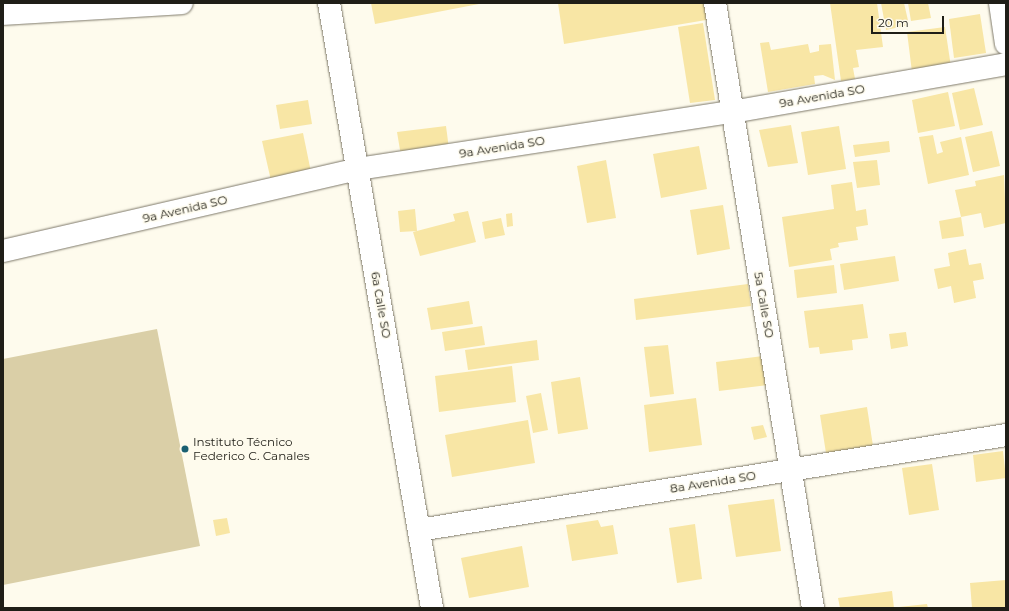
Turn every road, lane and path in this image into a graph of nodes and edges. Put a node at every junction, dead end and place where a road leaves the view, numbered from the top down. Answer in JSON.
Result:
{"nodes":[{"id":1,"x":182,"y":3,"type":"edge"},
{"id":2,"x":329,"y":3,"type":"edge"},
{"id":3,"x":714,"y":3,"type":"edge"},
{"id":4,"x":1000,"y":3,"type":"edge"},
{"id":5,"x":3,"y":14,"type":"edge"},
{"id":6,"x":1006,"y":44,"type":"edge"},
{"id":7,"x":1006,"y":64,"type":"edge"},
{"id":8,"x":732,"y":112,"type":"junction"},
{"id":9,"x":358,"y":169,"type":"junction"},
{"id":10,"x":3,"y":251,"type":"edge"},
{"id":11,"x":1006,"y":435,"type":"edge"},
{"id":12,"x":792,"y":470,"type":"junction"},
{"id":13,"x":419,"y":530,"type":"junction"},
{"id":14,"x":432,"y":608,"type":"edge"},
{"id":15,"x":813,"y":608,"type":"edge"}],
"edges":[{"from":1,"to":5,"type":"street"},
{"from":2,"to":9,"type":"street","name":"6a Calle SO"},
{"from":3,"to":8,"type":"street","name":"5a Calle SO"},
{"from":4,"to":6,"type":"street"},
{"from":7,"to":8,"type":"street","name":"9a Avenida SO"},
{"from":8,"to":9,"type":"street","name":"9a Avenida SO"},
{"from":8,"to":12,"type":"street","name":"5a Calle SO"},
{"from":9,"to":10,"type":"street","name":"9a Avenida SO"},
{"from":9,"to":13,"type":"street","name":"6a Calle SO"},
{"from":11,"to":12,"type":"street","name":"8a Avenida SO"},
{"from":12,"to":13,"type":"street","name":"8a Avenida SO"},
{"from":12,"to":15,"type":"street","name":"5a Calle SO"},
{"from":13,"to":14,"type":"street","name":"6a Calle SO"}]}
